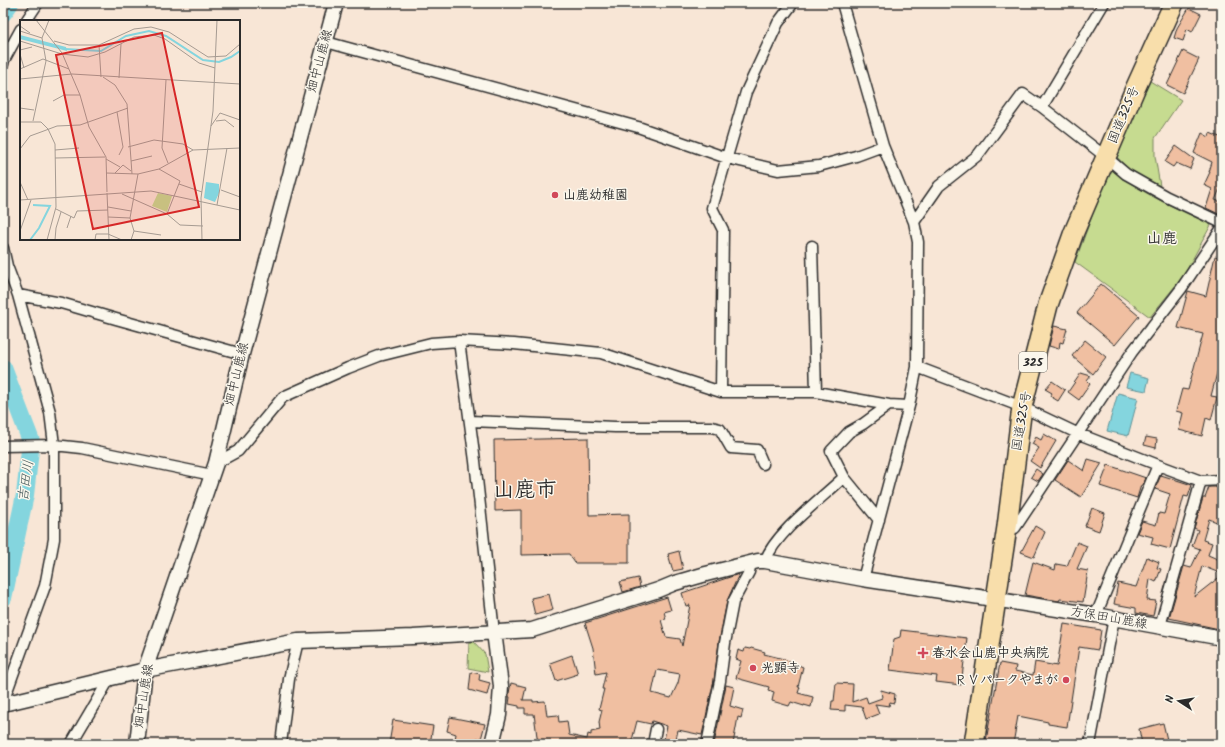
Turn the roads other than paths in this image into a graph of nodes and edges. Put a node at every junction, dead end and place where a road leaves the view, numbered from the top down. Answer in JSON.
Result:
{"nodes":[{"id":1,"x":38,"y":3,"type":"edge"},
{"id":2,"x":336,"y":3,"type":"edge"},
{"id":3,"x":793,"y":3,"type":"edge"},
{"id":4,"x":842,"y":3,"type":"edge"},
{"id":5,"x":1104,"y":3,"type":"edge"},
{"id":6,"x":1174,"y":3,"type":"edge"},
{"id":7,"x":27,"y":20,"type":"edge"},
{"id":8,"x":20,"y":31,"type":"edge"},
{"id":9,"x":326,"y":42,"type":"junction"},
{"id":10,"x":3,"y":64,"type":"edge"},
{"id":11,"x":1042,"y":107,"type":"junction"},
{"id":12,"x":883,"y":146,"type":"junction"},
{"id":13,"x":1106,"y":156,"type":"junction"},
{"id":14,"x":727,"y":158,"type":"junction"},
{"id":15,"x":914,"y":222,"type":"junction"},
{"id":16,"x":1222,"y":223,"type":"edge"},
{"id":17,"x":1222,"y":228,"type":"edge"},
{"id":18,"x":812,"y":246,"type":"dead end"},
{"id":19,"x":3,"y":248,"type":"edge"},
{"id":20,"x":18,"y":295,"type":"junction"},
{"id":21,"x":459,"y":340,"type":"junction"},
{"id":22,"x":242,"y":354,"type":"junction"},
{"id":23,"x":917,"y":368,"type":"junction"},
{"id":24,"x":721,"y":392,"type":"junction"},
{"id":25,"x":816,"y":392,"type":"junction"},
{"id":26,"x":889,"y":405,"type":"junction"},
{"id":27,"x":909,"y":406,"type":"junction"},
{"id":28,"x":1022,"y":407,"type":"junction"},
{"id":29,"x":470,"y":421,"type":"junction"},
{"id":30,"x":1079,"y":434,"type":"junction"},
{"id":31,"x":54,"y":445,"type":"junction"},
{"id":32,"x":3,"y":446,"type":"edge"},
{"id":33,"x":763,"y":464,"type":"dead end"},
{"id":34,"x":1158,"y":465,"type":"junction"},
{"id":35,"x":214,"y":469,"type":"junction"},
{"id":36,"x":844,"y":477,"type":"junction"},
{"id":37,"x":1222,"y":480,"type":"edge"},
{"id":38,"x":1201,"y":481,"type":"junction"},
{"id":39,"x":879,"y":520,"type":"junction"},
{"id":40,"x":1006,"y":527,"type":"junction"},
{"id":41,"x":765,"y":561,"type":"junction"},
{"id":42,"x":751,"y":562,"type":"junction"},
{"id":43,"x":863,"y":579,"type":"junction"},
{"id":44,"x":995,"y":600,"type":"junction"},
{"id":45,"x":1096,"y":615,"type":"junction"},
{"id":46,"x":1114,"y":618,"type":"junction"},
{"id":47,"x":1160,"y":626,"type":"junction"},
{"id":48,"x":494,"y":632,"type":"junction"},
{"id":49,"x":1222,"y":638,"type":"edge"},
{"id":50,"x":298,"y":641,"type":"junction"},
{"id":51,"x":145,"y":670,"type":"junction"},
{"id":52,"x":110,"y":678,"type":"junction"},
{"id":53,"x":3,"y":703,"type":"edge"},
{"id":54,"x":656,"y":729,"type":"dead end"},
{"id":55,"x":71,"y":744,"type":"edge"},
{"id":56,"x":136,"y":744,"type":"edge"},
{"id":57,"x":281,"y":744,"type":"edge"},
{"id":58,"x":492,"y":744,"type":"edge"},
{"id":59,"x":653,"y":744,"type":"edge"},
{"id":60,"x":707,"y":744,"type":"edge"},
{"id":61,"x":974,"y":744,"type":"edge"},
{"id":62,"x":1090,"y":744,"type":"edge"}],
"edges":[{"from":1,"to":7,"type":"street"},
{"from":2,"to":9,"type":"street","name":"畑中山鹿線"},
{"from":3,"to":14,"type":"street"},
{"from":4,"to":12,"type":"street"},
{"from":5,"to":11,"type":"street"},
{"from":6,"to":13,"type":"highway","name":"国道325号","number":"325"},
{"from":8,"to":10,"type":"street"},
{"from":9,"to":14,"type":"street"},
{"from":9,"to":22,"type":"street","name":"畑中山鹿線"},
{"from":11,"to":13,"type":"street"},
{"from":11,"to":15,"type":"street"},
{"from":12,"to":14,"type":"street"},
{"from":12,"to":15,"type":"street"},
{"from":13,"to":16,"type":"street"},
{"from":13,"to":28,"type":"highway","name":"国道325号","number":"325"},
{"from":14,"to":24,"type":"street"},
{"from":15,"to":23,"type":"street"},
{"from":17,"to":30,"type":"street"},
{"from":18,"to":25,"type":"street"},
{"from":19,"to":20,"type":"street"},
{"from":20,"to":22,"type":"street"},
{"from":20,"to":31,"type":"street"},
{"from":21,"to":24,"type":"street"},
{"from":21,"to":29,"type":"street"},
{"from":21,"to":35,"type":"street"},
{"from":22,"to":35,"type":"street","name":"畑中山鹿線"},
{"from":23,"to":27,"type":"street"},
{"from":23,"to":28,"type":"street"},
{"from":24,"to":25,"type":"street"},
{"from":25,"to":26,"type":"street"},
{"from":26,"to":27,"type":"street"},
{"from":26,"to":36,"type":"street"},
{"from":27,"to":39,"type":"street"},
{"from":28,"to":30,"type":"street"},
{"from":28,"to":40,"type":"highway","name":"国道325号","number":"325"},
{"from":29,"to":33,"type":"street"},
{"from":29,"to":48,"type":"street"},
{"from":30,"to":34,"type":"street"},
{"from":30,"to":40,"type":"street"},
{"from":31,"to":32,"type":"street"},
{"from":31,"to":35,"type":"street"},
{"from":31,"to":53,"type":"street"},
{"from":34,"to":38,"type":"street"},
{"from":34,"to":45,"type":"street"},
{"from":35,"to":51,"type":"street","name":"畑中山鹿線"},
{"from":36,"to":39,"type":"street"},
{"from":36,"to":41,"type":"street"},
{"from":37,"to":38,"type":"street"},
{"from":38,"to":47,"type":"street"},
{"from":39,"to":43,"type":"street"},
{"from":40,"to":44,"type":"highway","name":"国道325号","number":"325"},
{"from":41,"to":42,"type":"street","name":"方保田山鹿線"},
{"from":41,"to":43,"type":"street","name":"方保田山鹿線"},
{"from":42,"to":48,"type":"street","name":"方保田山鹿線"},
{"from":42,"to":60,"type":"street"},
{"from":43,"to":44,"type":"street","name":"方保田山鹿線"},
{"from":44,"to":45,"type":"street","name":"方保田山鹿線"},
{"from":44,"to":61,"type":"highway","name":"国道325号","number":"325"},
{"from":45,"to":46,"type":"street","name":"方保田山鹿線"},
{"from":46,"to":47,"type":"street","name":"方保田山鹿線"},
{"from":46,"to":62,"type":"street"},
{"from":47,"to":49,"type":"street","name":"方保田山鹿線"},
{"from":48,"to":50,"type":"street","name":"方保田山鹿線"},
{"from":48,"to":58,"type":"street"},
{"from":50,"to":51,"type":"street","name":"方保田山鹿線"},
{"from":50,"to":57,"type":"street"},
{"from":51,"to":52,"type":"street","name":"方保田山鹿線"},
{"from":51,"to":56,"type":"street","name":"畑中山鹿線"},
{"from":52,"to":53,"type":"street","name":"方保田山鹿線"},
{"from":52,"to":55,"type":"street"},
{"from":54,"to":59,"type":"street"}]}
